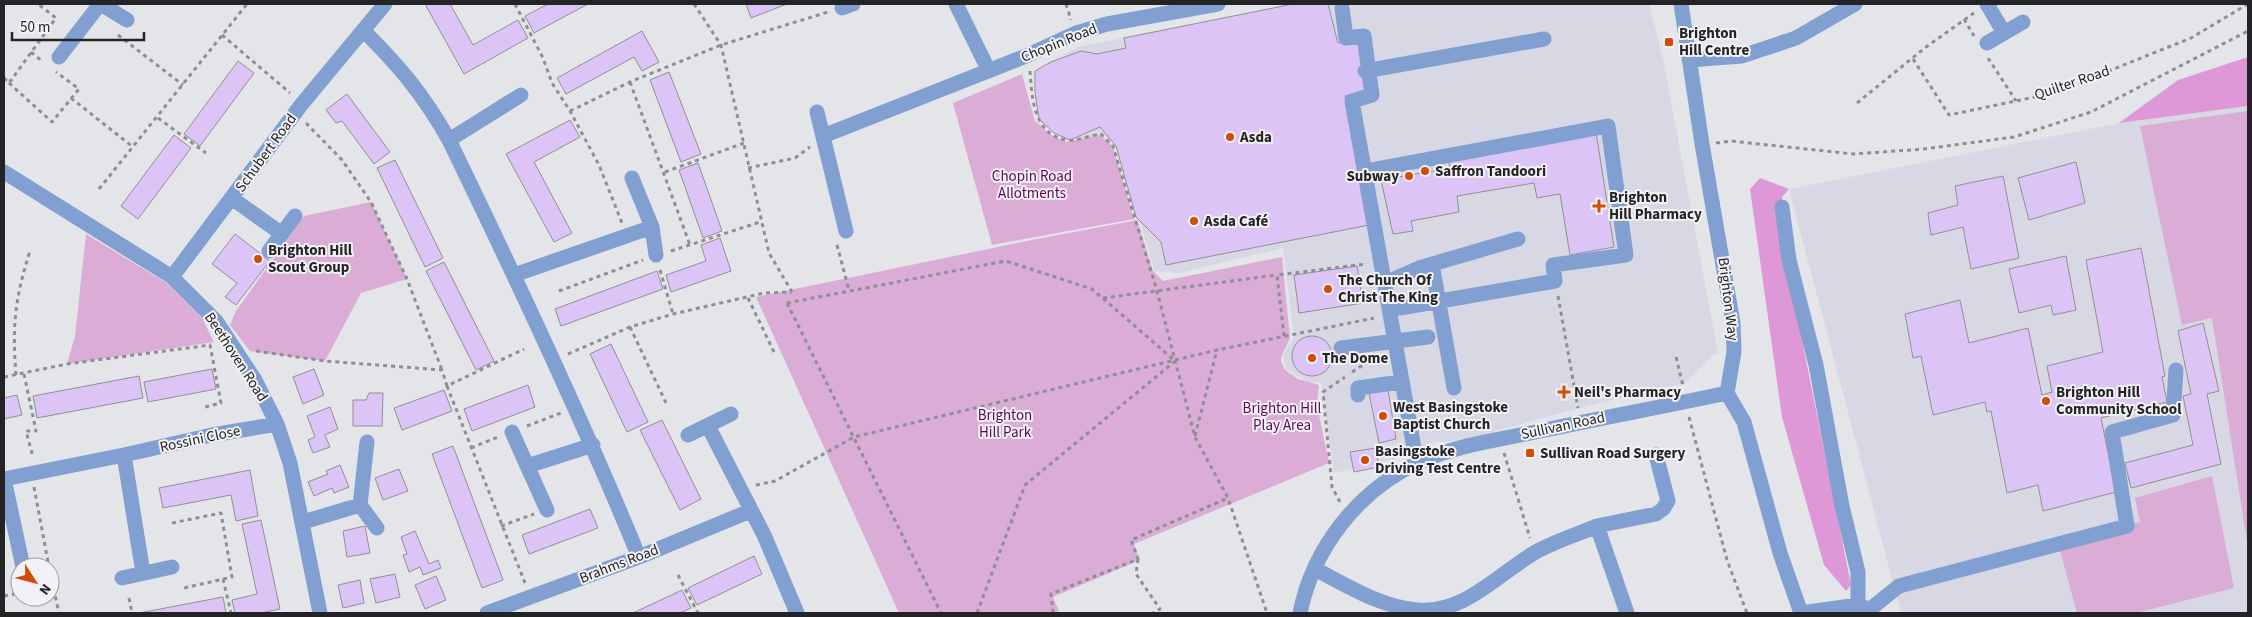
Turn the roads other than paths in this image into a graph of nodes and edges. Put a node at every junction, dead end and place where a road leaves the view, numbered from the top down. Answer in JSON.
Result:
{"nodes":[{"id":1,"x":100,"y":4,"type":"edge"},
{"id":2,"x":385,"y":4,"type":"edge"},
{"id":3,"x":956,"y":4,"type":"edge"},
{"id":4,"x":1218,"y":4,"type":"edge"},
{"id":5,"x":1681,"y":4,"type":"edge"},
{"id":6,"x":1855,"y":4,"type":"edge"},
{"id":7,"x":1986,"y":4,"type":"edge"},
{"id":8,"x":1181,"y":7,"type":"edge"},
{"id":9,"x":1342,"y":8,"type":"dead end"},
{"id":10,"x":127,"y":20,"type":"road end"},
{"id":11,"x":2023,"y":22,"type":"dead end"},
{"id":12,"x":363,"y":30,"type":"junction"},
{"id":13,"x":2004,"y":33,"type":"junction"},
{"id":14,"x":1544,"y":39,"type":"dead end"},
{"id":15,"x":1987,"y":43,"type":"dead end"},
{"id":16,"x":59,"y":57,"type":"dead end"},
{"id":17,"x":1689,"y":60,"type":"junction"},
{"id":18,"x":1367,"y":70,"type":"junction"},
{"id":19,"x":989,"y":71,"type":"junction"},
{"id":20,"x":521,"y":95,"type":"dead end"},
{"id":21,"x":817,"y":112,"type":"dead end"},
{"id":22,"x":823,"y":136,"type":"junction"},
{"id":23,"x":448,"y":140,"type":"junction"},
{"id":24,"x":1365,"y":171,"type":"junction"},
{"id":25,"x":4,"y":172,"type":"edge"},
{"id":26,"x":632,"y":178,"type":"dead end"},
{"id":27,"x":233,"y":199,"type":"junction"},
{"id":28,"x":1782,"y":207,"type":"dead end"},
{"id":29,"x":295,"y":216,"type":"dead end"},
{"id":30,"x":652,"y":227,"type":"junction"},
{"id":31,"x":846,"y":232,"type":"road end"},
{"id":32,"x":282,"y":234,"type":"junction"},
{"id":33,"x":1518,"y":239,"type":"dead end"},
{"id":34,"x":269,"y":251,"type":"dead end"},
{"id":35,"x":656,"y":255,"type":"road end"},
{"id":36,"x":1432,"y":264,"type":"junction"},
{"id":37,"x":514,"y":275,"type":"junction"},
{"id":38,"x":172,"y":277,"type":"junction"},
{"id":39,"x":1385,"y":283,"type":"junction"},
{"id":40,"x":1439,"y":301,"type":"junction"},
{"id":41,"x":1400,"y":308,"type":"dead end"},
{"id":42,"x":1428,"y":337,"type":"dead end"},
{"id":43,"x":1395,"y":341,"type":"junction"},
{"id":44,"x":1341,"y":348,"type":"dead end"},
{"id":45,"x":2176,"y":370,"type":"dead end"},
{"id":46,"x":1401,"y":382,"type":"junction"},
{"id":47,"x":1454,"y":388,"type":"dead end"},
{"id":48,"x":1728,"y":393,"type":"junction"},
{"id":49,"x":1358,"y":396,"type":"dead end"},
{"id":50,"x":731,"y":414,"type":"dead end"},
{"id":51,"x":277,"y":424,"type":"junction"},
{"id":52,"x":708,"y":426,"type":"junction"},
{"id":53,"x":512,"y":432,"type":"dead end"},
{"id":54,"x":688,"y":435,"type":"dead end"},
{"id":55,"x":367,"y":442,"type":"dead end"},
{"id":56,"x":592,"y":444,"type":"junction"},
{"id":57,"x":124,"y":455,"type":"junction"},
{"id":58,"x":1656,"y":455,"type":"dead end"},
{"id":59,"x":1420,"y":462,"type":"junction"},
{"id":60,"x":527,"y":466,"type":"junction"},
{"id":61,"x":4,"y":479,"type":"edge"},
{"id":62,"x":360,"y":505,"type":"junction"},
{"id":63,"x":547,"y":510,"type":"road end"},
{"id":64,"x":750,"y":511,"type":"junction"},
{"id":65,"x":303,"y":522,"type":"junction"},
{"id":66,"x":1597,"y":526,"type":"junction"},
{"id":67,"x":377,"y":528,"type":"dead end"},
{"id":68,"x":21,"y":557,"type":"edge"},
{"id":69,"x":639,"y":557,"type":"junction"},
{"id":70,"x":172,"y":567,"type":"dead end"},
{"id":71,"x":1315,"y":569,"type":"junction"},
{"id":72,"x":143,"y":573,"type":"junction"},
{"id":73,"x":122,"y":578,"type":"dead end"},
{"id":74,"x":1866,"y":609,"type":"edge"},
{"id":75,"x":1432,"y":612,"type":"edge"},
{"id":76,"x":320,"y":613,"type":"edge"},
{"id":77,"x":487,"y":613,"type":"edge"},
{"id":78,"x":797,"y":613,"type":"edge"},
{"id":79,"x":1300,"y":613,"type":"edge"},
{"id":80,"x":1627,"y":613,"type":"edge"},
{"id":81,"x":1801,"y":613,"type":"edge"}],
"edges":[{"from":1,"to":10,"type":"street"},
{"from":1,"to":16,"type":"street"},
{"from":2,"to":12,"type":"street","name":"Schubert Road"},
{"from":3,"to":19,"type":"street"},
{"from":4,"to":8,"type":"street","name":"Chopin Road"},
{"from":5,"to":17,"type":"street","name":"Brighton Way"},
{"from":6,"to":17,"type":"street"},
{"from":7,"to":13,"type":"street"},
{"from":8,"to":19,"type":"street","name":"Chopin Road"},
{"from":9,"to":18,"type":"street"},
{"from":11,"to":13,"type":"street"},
{"from":12,"to":23,"type":"street"},
{"from":12,"to":27,"type":"street","name":"Schubert Road"},
{"from":13,"to":15,"type":"street"},
{"from":14,"to":18,"type":"street"},
{"from":17,"to":48,"type":"street","name":"Brighton Way"},
{"from":18,"to":24,"type":"street"},
{"from":19,"to":22,"type":"street","name":"Chopin Road"},
{"from":20,"to":23,"type":"street"},
{"from":21,"to":22,"type":"street"},
{"from":22,"to":31,"type":"street"},
{"from":23,"to":37,"type":"street"},
{"from":24,"to":39,"type":"street"},
{"from":24,"to":40,"type":"street"},
{"from":25,"to":38,"type":"street","name":"Beethoven Road"},
{"from":26,"to":30,"type":"street"},
{"from":27,"to":32,"type":"street"},
{"from":27,"to":38,"type":"street","name":"Schubert Road"},
{"from":28,"to":74,"type":"street"},
{"from":29,"to":32,"type":"street"},
{"from":30,"to":35,"type":"street"},
{"from":30,"to":37,"type":"street"},
{"from":32,"to":34,"type":"street"},
{"from":33,"to":36,"type":"street"},
{"from":36,"to":39,"type":"street"},
{"from":36,"to":40,"type":"street"},
{"from":37,"to":56,"type":"street"},
{"from":38,"to":51,"type":"street","name":"Beethoven Road"},
{"from":39,"to":43,"type":"street"},
{"from":40,"to":41,"type":"street"},
{"from":40,"to":47,"type":"street"},
{"from":42,"to":43,"type":"street"},
{"from":43,"to":44,"type":"street"},
{"from":43,"to":46,"type":"street"},
{"from":45,"to":74,"type":"street"},
{"from":46,"to":49,"type":"street"},
{"from":46,"to":59,"type":"street"},
{"from":48,"to":59,"type":"street","name":"Sullivan Road"},
{"from":48,"to":81,"type":"street"},
{"from":50,"to":52,"type":"street"},
{"from":51,"to":57,"type":"street","name":"Rossini Close"},
{"from":51,"to":65,"type":"street","name":"Beethoven Road"},
{"from":52,"to":54,"type":"street"},
{"from":52,"to":64,"type":"street"},
{"from":53,"to":60,"type":"street"},
{"from":55,"to":62,"type":"street"},
{"from":56,"to":60,"type":"street"},
{"from":56,"to":69,"type":"street"},
{"from":57,"to":61,"type":"street","name":"Rossini Close"},
{"from":57,"to":72,"type":"street"},
{"from":58,"to":66,"type":"street"},
{"from":59,"to":71,"type":"street","name":"Sullivan Road"},
{"from":60,"to":63,"type":"street"},
{"from":61,"to":68,"type":"street"},
{"from":62,"to":65,"type":"street"},
{"from":62,"to":67,"type":"street"},
{"from":64,"to":69,"type":"street","name":"Brahms Road"},
{"from":64,"to":78,"type":"street"},
{"from":65,"to":76,"type":"street","name":"Beethoven Road"},
{"from":66,"to":75,"type":"street"},
{"from":66,"to":80,"type":"street"},
{"from":69,"to":77,"type":"street","name":"Brahms Road"},
{"from":70,"to":72,"type":"street"},
{"from":71,"to":75,"type":"street"},
{"from":71,"to":79,"type":"street","name":"Sullivan Road"},
{"from":72,"to":73,"type":"street"},
{"from":74,"to":81,"type":"street"}]}
